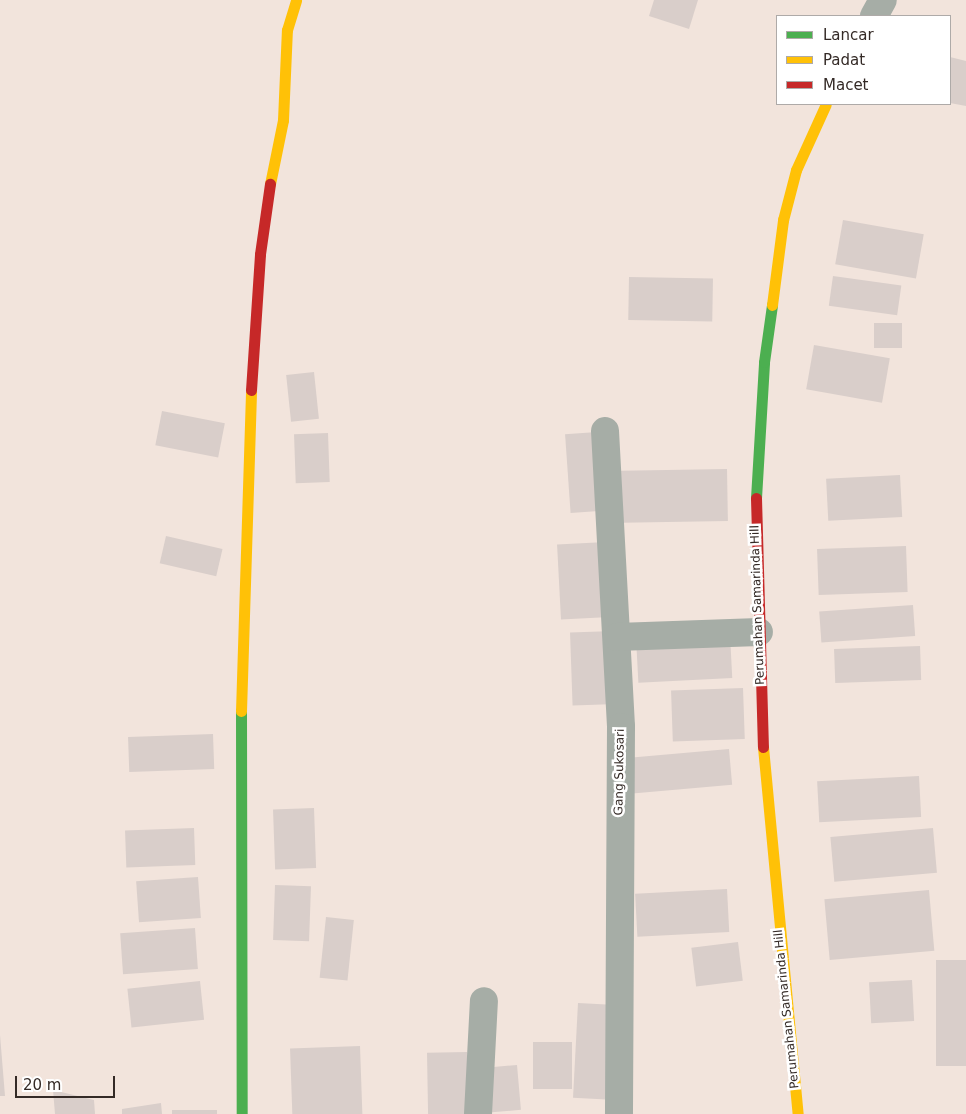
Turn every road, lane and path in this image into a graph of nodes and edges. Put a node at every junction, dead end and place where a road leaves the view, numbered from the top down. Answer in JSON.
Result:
{"nodes":[{"id":1,"x":296,"y":0,"type":"edge"},
{"id":2,"x":884,"y":0,"type":"edge"},
{"id":3,"x":875,"y":15,"type":"edge"},
{"id":4,"x":826,"y":105,"type":"edge"},
{"id":5,"x":605,"y":431,"type":"dead end"},
{"id":6,"x":758,"y":632,"type":"junction"},
{"id":7,"x":616,"y":637,"type":"junction"},
{"id":8,"x":484,"y":1001,"type":"dead end"},
{"id":9,"x":242,"y":1114,"type":"edge"},
{"id":10,"x":478,"y":1114,"type":"edge"},
{"id":11,"x":620,"y":1114,"type":"edge"},
{"id":12,"x":798,"y":1114,"type":"edge"}],
"edges":[{"from":1,"to":9,"type":"street"},
{"from":2,"to":3,"type":"street"},
{"from":4,"to":6,"type":"street","name":"Perumahan Samarinda Hill"},
{"from":5,"to":7,"type":"street","name":"Gang Sukosari"},
{"from":6,"to":7,"type":"street"},
{"from":6,"to":12,"type":"street","name":"Perumahan Samarinda Hill"},
{"from":7,"to":11,"type":"street","name":"Gang Sukosari"},
{"from":8,"to":10,"type":"street"}]}
